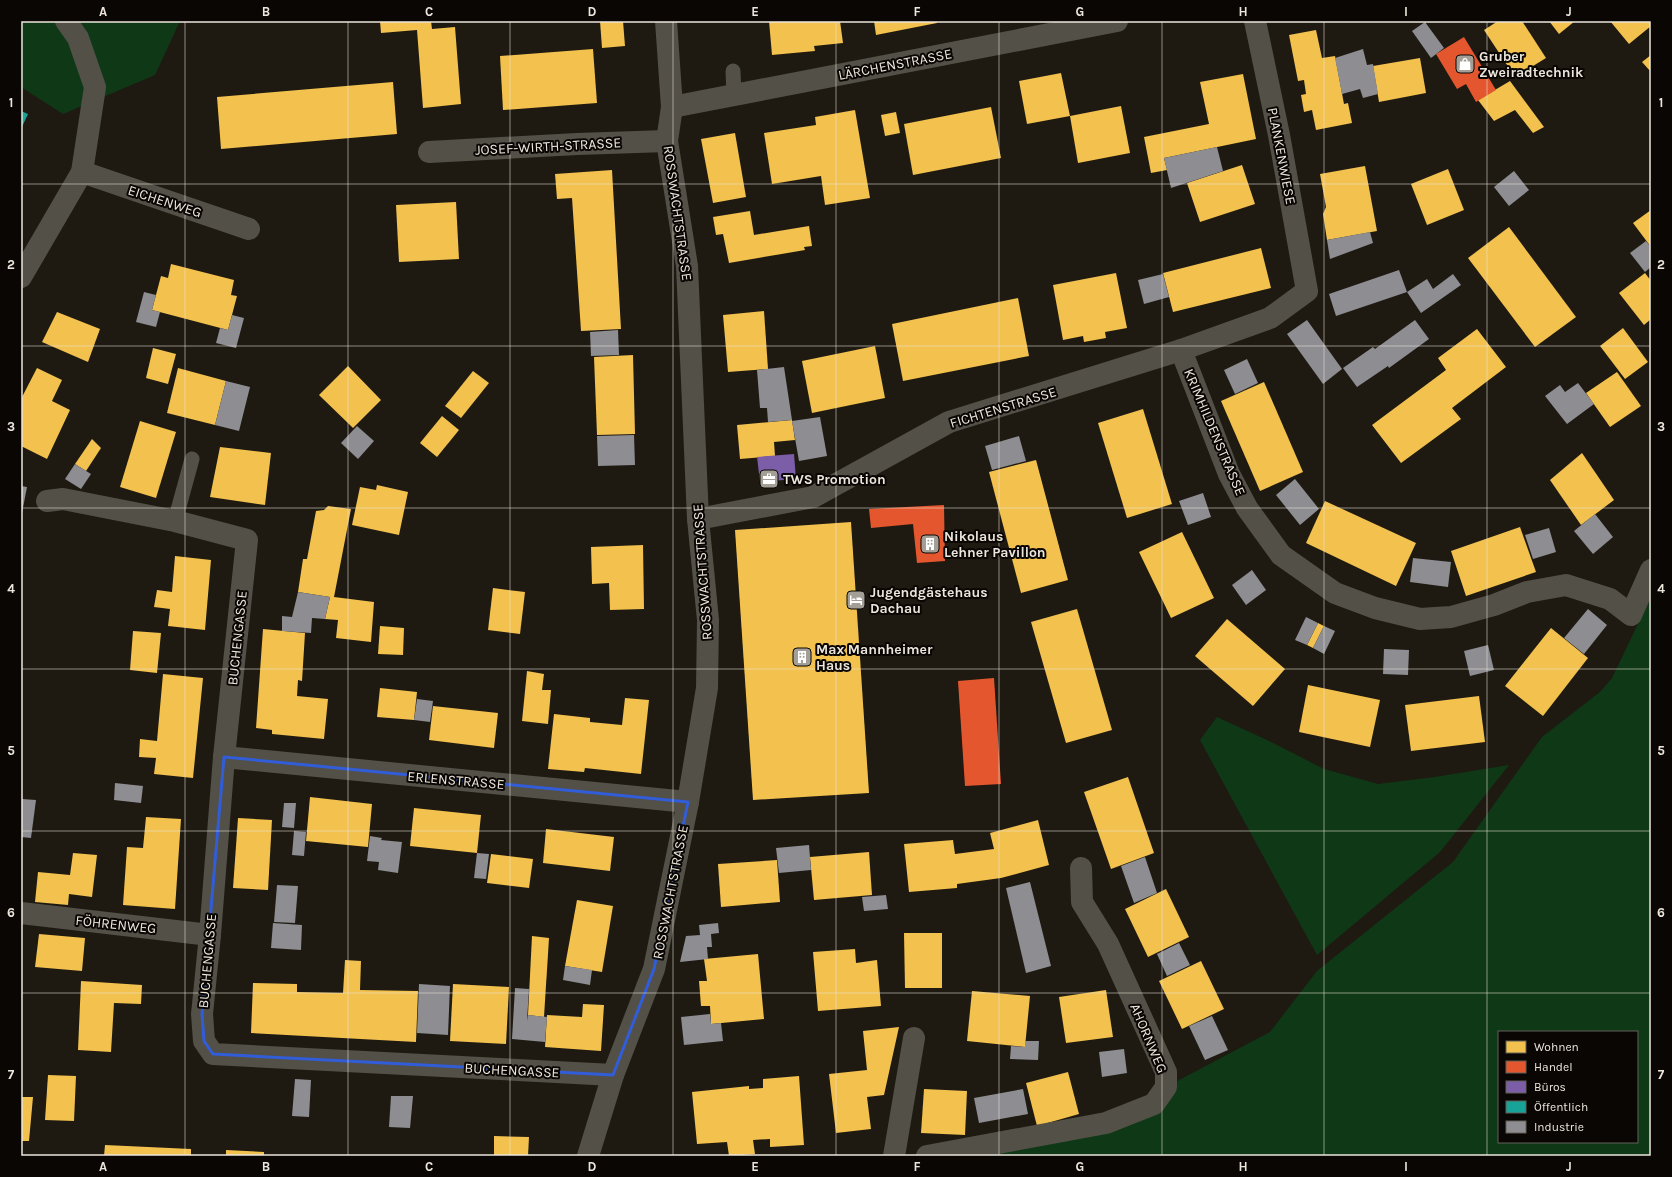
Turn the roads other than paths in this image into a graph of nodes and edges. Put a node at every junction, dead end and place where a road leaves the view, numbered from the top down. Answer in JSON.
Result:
{"nodes":[{"id":1,"x":66,"y":21,"type":"edge"},
{"id":2,"x":666,"y":21,"type":"edge"},
{"id":3,"x":1118,"y":21,"type":"edge"},
{"id":4,"x":1255,"y":21,"type":"edge"},
{"id":5,"x":732,"y":71,"type":"dead end"},
{"id":6,"x":734,"y":95,"type":"junction"},
{"id":7,"x":672,"y":107,"type":"junction"},
{"id":8,"x":667,"y":141,"type":"junction"},
{"id":9,"x":429,"y":152,"type":"dead end"},
{"id":10,"x":82,"y":172,"type":"junction"},
{"id":11,"x":249,"y":229,"type":"dead end"},
{"id":12,"x":21,"y":278,"type":"edge"},
{"id":13,"x":1308,"y":291,"type":"joint"},
{"id":14,"x":1181,"y":350,"type":"junction"},
{"id":15,"x":192,"y":459,"type":"dead end"},
{"id":16,"x":47,"y":502,"type":"dead end"},
{"id":17,"x":698,"y":519,"type":"junction"},
{"id":18,"x":175,"y":521,"type":"junction"},
{"id":19,"x":1651,"y":570,"type":"edge"},
{"id":20,"x":224,"y":757,"type":"junction"},
{"id":21,"x":688,"y":802,"type":"junction"},
{"id":22,"x":1081,"y":868,"type":"dead end"},
{"id":23,"x":21,"y":913,"type":"edge"},
{"id":24,"x":210,"y":935,"type":"junction"},
{"id":25,"x":914,"y":1038,"type":"dead end"},
{"id":26,"x":613,"y":1075,"type":"junction"},
{"id":27,"x":588,"y":1156,"type":"edge"},
{"id":28,"x":894,"y":1156,"type":"edge"},
{"id":29,"x":927,"y":1156,"type":"edge"}],
"edges":[{"from":1,"to":10,"type":"street"},
{"from":2,"to":7,"type":"street","name":"ROSSWACHTSTRASSE"},
{"from":3,"to":6,"type":"street","name":"LÄRCHENSTRASSE"},
{"from":4,"to":13,"type":"street","name":"PLANKENWIESE"},
{"from":5,"to":6,"type":"lane"},
{"from":6,"to":7,"type":"street","name":"LÄRCHENSTRASSE"},
{"from":7,"to":8,"type":"street","name":"ROSSWACHTSTRASSE"},
{"from":8,"to":9,"type":"street","name":"JOSEF-WIRTH-STRASSE"},
{"from":8,"to":17,"type":"street","name":"ROSSWACHTSTRASSE"},
{"from":10,"to":11,"type":"street","name":"EICHENWEG"},
{"from":10,"to":12,"type":"street"},
{"from":13,"to":14,"type":"street","name":"FICHTENSTRASSE"},
{"from":14,"to":17,"type":"street","name":"FICHTENSTRASSE"},
{"from":14,"to":19,"type":"street","name":"KRIMHILDENSTRASSE"},
{"from":15,"to":18,"type":"lane"},
{"from":16,"to":18,"type":"street","name":"BUCHENGASSE"},
{"from":17,"to":21,"type":"street","name":"ROSSWACHTSTRASSE"},
{"from":18,"to":20,"type":"street","name":"BUCHENGASSE"},
{"from":20,"to":21,"type":"street","name":"ERLENSTRASSE"},
{"from":20,"to":24,"type":"street","name":"BUCHENGASSE"},
{"from":21,"to":26,"type":"street","name":"ROSSWACHTSTRASSE"},
{"from":22,"to":29,"type":"street","name":"AHORNWEG"},
{"from":23,"to":24,"type":"street","name":"FÖHRENWEG"},
{"from":24,"to":26,"type":"street","name":"BUCHENGASSE"},
{"from":25,"to":28,"type":"street"},
{"from":26,"to":27,"type":"street","name":"ROSSWACHTSTRASSE"}]}
